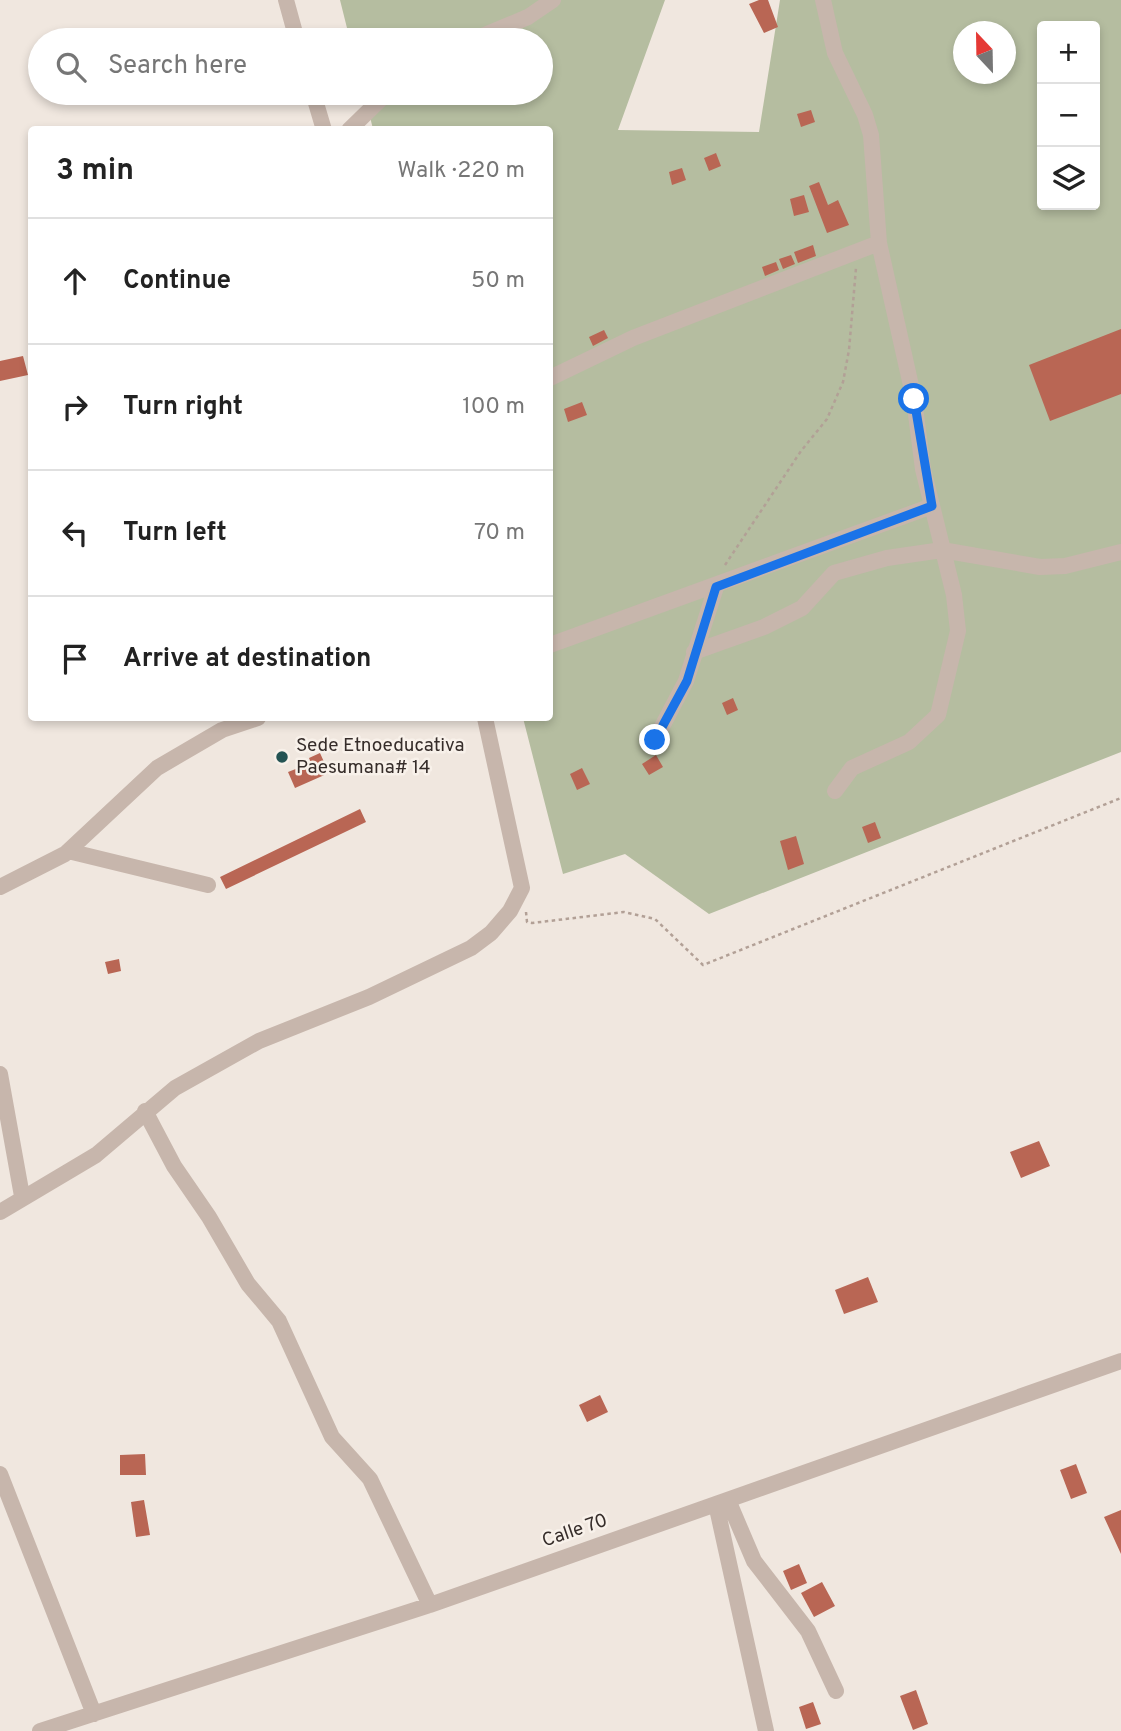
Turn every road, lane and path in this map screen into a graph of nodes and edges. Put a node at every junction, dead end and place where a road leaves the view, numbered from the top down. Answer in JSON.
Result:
{"nodes":[{"id":1,"x":286,"y":0,"type":"edge"},
{"id":2,"x":553,"y":0,"type":"edge"},
{"id":3,"x":823,"y":0,"type":"edge"},
{"id":4,"x":294,"y":28,"type":"edge"},
{"id":5,"x":501,"y":28,"type":"edge"},
{"id":6,"x":317,"y":105,"type":"edge"},
{"id":7,"x":375,"y":105,"type":"edge"},
{"id":8,"x":323,"y":126,"type":"edge"},
{"id":9,"x":353,"y":126,"type":"edge"},
{"id":10,"x":879,"y":243,"type":"junction"},
{"id":11,"x":857,"y":251,"type":"junction"},
{"id":12,"x":553,"y":377,"type":"edge"},
{"id":13,"x":932,"y":506,"type":"junction"},
{"id":14,"x":942,"y":550,"type":"junction"},
{"id":15,"x":1121,"y":551,"type":"edge"},
{"id":16,"x":716,"y":587,"type":"junction"},
{"id":17,"x":553,"y":644,"type":"edge"},
{"id":18,"x":694,"y":652,"type":"junction"},
{"id":19,"x":249,"y":721,"type":"edge"},
{"id":20,"x":486,"y":721,"type":"edge"},
{"id":21,"x":655,"y":740,"type":"dead end"},
{"id":22,"x":835,"y":791,"type":"dead end"},
{"id":23,"x":1121,"y":798,"type":"edge"},
{"id":24,"x":68,"y":851,"type":"junction"},
{"id":25,"x":208,"y":885,"type":"dead end"},
{"id":26,"x":0,"y":887,"type":"edge"},
{"id":27,"x":522,"y":888,"type":"junction"},
{"id":28,"x":0,"y":1074,"type":"edge"},
{"id":29,"x":145,"y":1111,"type":"junction"},
{"id":30,"x":22,"y":1196,"type":"junction"},
{"id":31,"x":0,"y":1212,"type":"edge"},
{"id":32,"x":1121,"y":1361,"type":"edge"},
{"id":33,"x":0,"y":1474,"type":"edge"},
{"id":34,"x":722,"y":1502,"type":"junction"},
{"id":35,"x":430,"y":1605,"type":"junction"},
{"id":36,"x":836,"y":1691,"type":"dead end"},
{"id":37,"x":94,"y":1714,"type":"junction"},
{"id":38,"x":79,"y":1725,"type":"edge"},
{"id":39,"x":40,"y":1731,"type":"edge"},
{"id":40,"x":766,"y":1731,"type":"edge"}],
"edges":[{"from":1,"to":4,"type":"street"},
{"from":2,"to":5,"type":"street"},
{"from":3,"to":10,"type":"street"},
{"from":6,"to":8,"type":"street"},
{"from":7,"to":9,"type":"street"},
{"from":10,"to":11,"type":"street"},
{"from":10,"to":13,"type":"street"},
{"from":11,"to":12,"type":"street"},
{"from":11,"to":16,"type":"path"},
{"from":13,"to":14,"type":"street"},
{"from":13,"to":16,"type":"street"},
{"from":14,"to":15,"type":"street"},
{"from":14,"to":18,"type":"street"},
{"from":14,"to":22,"type":"street"},
{"from":16,"to":17,"type":"street"},
{"from":16,"to":18,"type":"street"},
{"from":18,"to":21,"type":"street"},
{"from":19,"to":24,"type":"street"},
{"from":20,"to":27,"type":"street"},
{"from":23,"to":27,"type":"path"},
{"from":24,"to":25,"type":"street"},
{"from":24,"to":26,"type":"street"},
{"from":27,"to":29,"type":"street"},
{"from":28,"to":30,"type":"street"},
{"from":29,"to":30,"type":"street"},
{"from":29,"to":35,"type":"street"},
{"from":30,"to":31,"type":"street"},
{"from":32,"to":34,"type":"street","name":"Calle 70"},
{"from":33,"to":37,"type":"street"},
{"from":34,"to":35,"type":"street","name":"Calle 70"},
{"from":34,"to":36,"type":"street"},
{"from":34,"to":40,"type":"street"},
{"from":35,"to":37,"type":"street","name":"Calle 70"},
{"from":37,"to":38,"type":"street","name":"Calle 70"},
{"from":38,"to":39,"type":"street","name":"Calle 70"}]}
